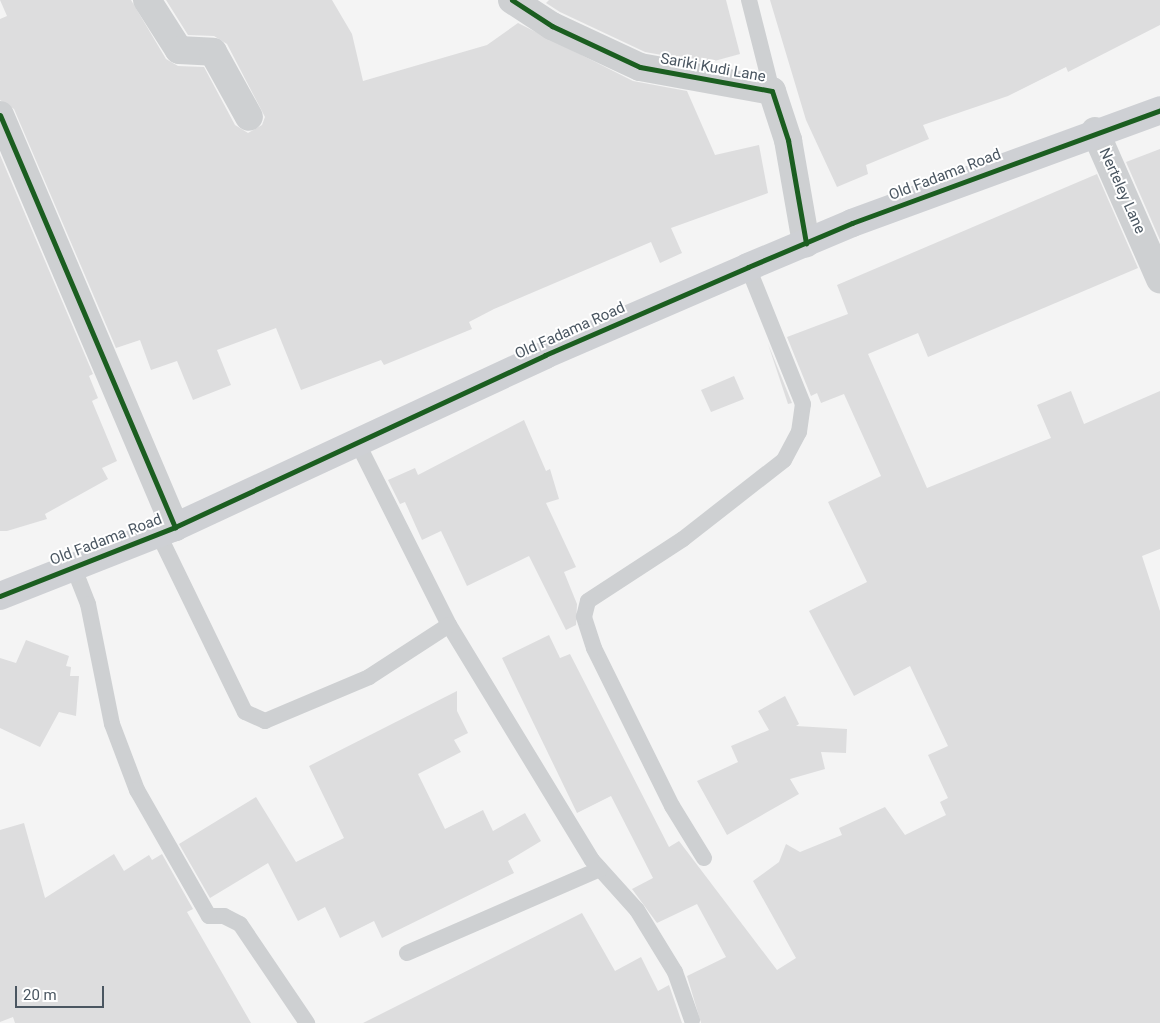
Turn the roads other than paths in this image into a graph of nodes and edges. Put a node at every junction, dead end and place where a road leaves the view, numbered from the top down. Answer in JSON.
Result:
{"nodes":[{"id":1,"x":147,"y":0,"type":"edge"},
{"id":2,"x":512,"y":0,"type":"edge"},
{"id":3,"x":749,"y":0,"type":"edge"},
{"id":4,"x":772,"y":91,"type":"junction"},
{"id":5,"x":1160,"y":110,"type":"edge"},
{"id":6,"x":0,"y":114,"type":"edge"},
{"id":7,"x":249,"y":117,"type":"dead end"},
{"id":8,"x":1095,"y":132,"type":"junction"},
{"id":9,"x":806,"y":243,"type":"junction"},
{"id":10,"x":748,"y":267,"type":"junction"},
{"id":11,"x":1160,"y":279,"type":"edge"},
{"id":12,"x":358,"y":444,"type":"junction"},
{"id":13,"x":167,"y":530,"type":"junction"},
{"id":14,"x":73,"y":566,"type":"junction"},
{"id":15,"x":0,"y":596,"type":"edge"},
{"id":16,"x":449,"y":625,"type":"junction"},
{"id":17,"x":704,"y":858,"type":"dead end"},
{"id":18,"x":600,"y":869,"type":"junction"},
{"id":19,"x":407,"y":954,"type":"dead end"},
{"id":20,"x":692,"y":1020,"type":"dead end"},
{"id":21,"x":307,"y":1023,"type":"edge"}],
"edges":[{"from":1,"to":7,"type":"street"},
{"from":2,"to":4,"type":"street","name":"Sariki Kudi Lane"},
{"from":3,"to":4,"type":"lane"},
{"from":4,"to":9,"type":"street","name":"Sariki Kudi Lane"},
{"from":5,"to":8,"type":"street","name":"Old Fadama Road"},
{"from":6,"to":13,"type":"street"},
{"from":8,"to":9,"type":"street","name":"Old Fadama Road"},
{"from":8,"to":11,"type":"street","name":"Nerteley Lane"},
{"from":9,"to":10,"type":"street","name":"Old Fadama Road"},
{"from":10,"to":12,"type":"street","name":"Old Fadama Road"},
{"from":10,"to":17,"type":"lane"},
{"from":12,"to":13,"type":"street","name":"Old Fadama Road"},
{"from":12,"to":16,"type":"lane"},
{"from":13,"to":14,"type":"street","name":"Old Fadama Road"},
{"from":13,"to":16,"type":"lane"},
{"from":14,"to":15,"type":"street","name":"Old Fadama Road"},
{"from":14,"to":21,"type":"lane"},
{"from":16,"to":18,"type":"lane"},
{"from":18,"to":19,"type":"lane"},
{"from":18,"to":20,"type":"lane"}]}
